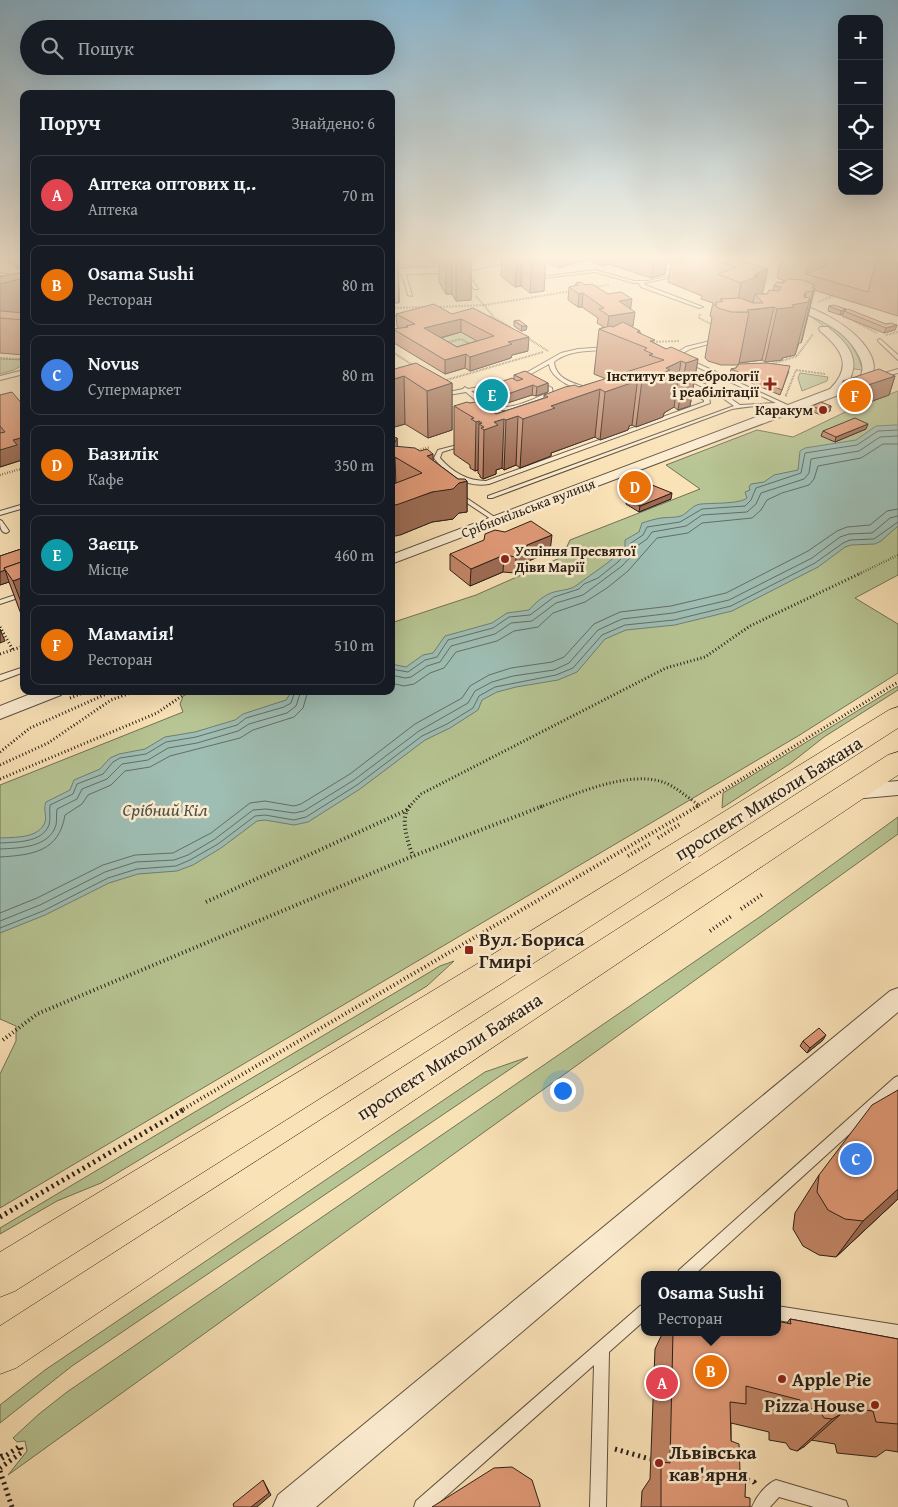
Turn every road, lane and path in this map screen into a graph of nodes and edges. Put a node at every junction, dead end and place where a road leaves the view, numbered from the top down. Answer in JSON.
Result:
{"nodes":[{"id":1,"x":511,"y":328,"type":"edge"},
{"id":2,"x":824,"y":328,"type":"edge"},
{"id":3,"x":838,"y":328,"type":"edge"},
{"id":4,"x":517,"y":332,"type":"edge"},
{"id":5,"x":898,"y":332,"type":"edge"},
{"id":6,"x":813,"y":334,"type":"edge"},
{"id":7,"x":525,"y":337,"type":"edge"},
{"id":8,"x":724,"y":338,"type":"dead end"},
{"id":9,"x":882,"y":338,"type":"joint"},
{"id":10,"x":439,"y":344,"type":"edge"},
{"id":11,"x":473,"y":346,"type":"edge"},
{"id":12,"x":615,"y":348,"type":"edge"},
{"id":13,"x":803,"y":348,"type":"junction"},
{"id":14,"x":808,"y":349,"type":"edge"},
{"id":15,"x":548,"y":351,"type":"dead end"},
{"id":16,"x":668,"y":352,"type":"edge"},
{"id":17,"x":395,"y":354,"type":"edge"},
{"id":18,"x":676,"y":355,"type":"junction"},
{"id":19,"x":0,"y":358,"type":"edge"},
{"id":20,"x":898,"y":358,"type":"edge"},
{"id":21,"x":20,"y":359,"type":"edge"},
{"id":22,"x":554,"y":359,"type":"junction"},
{"id":23,"x":502,"y":361,"type":"edge"},
{"id":24,"x":505,"y":363,"type":"dead end"},
{"id":25,"x":764,"y":365,"type":"edge"},
{"id":26,"x":417,"y":368,"type":"edge"},
{"id":27,"x":480,"y":368,"type":"edge"},
{"id":28,"x":788,"y":369,"type":"edge"},
{"id":29,"x":483,"y":370,"type":"dead end"},
{"id":30,"x":796,"y":370,"type":"dead end"},
{"id":31,"x":898,"y":371,"type":"edge"},
{"id":32,"x":20,"y":373,"type":"edge"},
{"id":33,"x":680,"y":374,"type":"edge"},
{"id":34,"x":525,"y":376,"type":"junction"},
{"id":35,"x":0,"y":378,"type":"edge"},
{"id":36,"x":861,"y":381,"type":"junction"},
{"id":37,"x":510,"y":382,"type":"edge"},
{"id":38,"x":676,"y":384,"type":"edge"},
{"id":39,"x":501,"y":385,"type":"edge"},
{"id":40,"x":465,"y":389,"type":"junction"},
{"id":41,"x":834,"y":391,"type":"junction"},
{"id":42,"x":595,"y":392,"type":"edge"},
{"id":43,"x":435,"y":395,"type":"edge"},
{"id":44,"x":738,"y":406,"type":"junction"},
{"id":45,"x":787,"y":407,"type":"junction"},
{"id":46,"x":471,"y":441,"type":"edge"},
{"id":47,"x":415,"y":452,"type":"edge"},
{"id":48,"x":409,"y":454,"type":"edge"},
{"id":49,"x":20,"y":469,"type":"edge"},
{"id":50,"x":0,"y":475,"type":"edge"},
{"id":51,"x":451,"y":489,"type":"edge"},
{"id":52,"x":490,"y":498,"type":"dead end"},
{"id":53,"x":20,"y":507,"type":"edge"},
{"id":54,"x":0,"y":514,"type":"edge"},
{"id":55,"x":496,"y":520,"type":"junction"},
{"id":56,"x":0,"y":522,"type":"edge"},
{"id":57,"x":6,"y":531,"type":"dead end"},
{"id":58,"x":898,"y":556,"type":"edge"},
{"id":59,"x":395,"y":558,"type":"edge"},
{"id":60,"x":20,"y":595,"type":"edge"},
{"id":61,"x":0,"y":602,"type":"edge"},
{"id":62,"x":0,"y":627,"type":"edge"},
{"id":63,"x":20,"y":647,"type":"edge"},
{"id":64,"x":13,"y":650,"type":"junction"},
{"id":65,"x":0,"y":654,"type":"edge"},
{"id":66,"x":20,"y":670,"type":"edge"},
{"id":67,"x":0,"y":678,"type":"edge"},
{"id":68,"x":898,"y":682,"type":"edge"},
{"id":69,"x":45,"y":695,"type":"edge"},
{"id":70,"x":104,"y":695,"type":"edge"},
{"id":71,"x":125,"y":695,"type":"edge"},
{"id":72,"x":183,"y":695,"type":"edge"},
{"id":73,"x":0,"y":713,"type":"edge"},
{"id":74,"x":898,"y":716,"type":"edge"},
{"id":75,"x":0,"y":752,"type":"edge"},
{"id":76,"x":898,"y":762,"type":"edge"},
{"id":77,"x":0,"y":764,"type":"edge"},
{"id":78,"x":0,"y":779,"type":"edge"},
{"id":79,"x":898,"y":788,"type":"edge"},
{"id":80,"x":853,"y":792,"type":"junction"},
{"id":81,"x":699,"y":805,"type":"junction"},
{"id":82,"x":407,"y":809,"type":"junction"},
{"id":83,"x":680,"y":824,"type":"dead end"},
{"id":84,"x":658,"y":838,"type":"dead end"},
{"id":85,"x":650,"y":843,"type":"dead end"},
{"id":86,"x":413,"y":856,"type":"junction"},
{"id":87,"x":628,"y":856,"type":"dead end"},
{"id":88,"x":763,"y":894,"type":"dead end"},
{"id":89,"x":206,"y":902,"type":"dead end"},
{"id":90,"x":742,"y":909,"type":"dead end"},
{"id":91,"x":733,"y":915,"type":"dead end"},
{"id":92,"x":710,"y":931,"type":"dead end"},
{"id":93,"x":898,"y":998,"type":"edge"},
{"id":94,"x":3,"y":1040,"type":"dead end"},
{"id":95,"x":898,"y":1082,"type":"edge"},
{"id":96,"x":0,"y":1217,"type":"edge"},
{"id":97,"x":9,"y":1265,"type":"edge"},
{"id":98,"x":688,"y":1271,"type":"edge"},
{"id":99,"x":781,"y":1314,"type":"edge"},
{"id":100,"x":641,"y":1315,"type":"edge"},
{"id":101,"x":898,"y":1332,"type":"edge"},
{"id":102,"x":602,"y":1349,"type":"junction"},
{"id":103,"x":0,"y":1352,"type":"edge"},
{"id":104,"x":601,"y":1445,"type":"junction"},
{"id":105,"x":0,"y":1454,"type":"edge"},
{"id":106,"x":650,"y":1459,"type":"dead end"},
{"id":107,"x":0,"y":1470,"type":"edge"},
{"id":108,"x":734,"y":1478,"type":"edge"},
{"id":109,"x":764,"y":1503,"type":"edge"},
{"id":110,"x":12,"y":1507,"type":"edge"},
{"id":111,"x":290,"y":1507,"type":"edge"},
{"id":112,"x":422,"y":1507,"type":"edge"},
{"id":113,"x":598,"y":1507,"type":"edge"},
{"id":114,"x":840,"y":1507,"type":"edge"}],
"edges":[{"from":1,"to":4,"type":"path"},
{"from":2,"to":41,"type":"street"},
{"from":3,"to":36,"type":"street"},
{"from":5,"to":9,"type":"path"},
{"from":6,"to":13,"type":"path"},
{"from":7,"to":15,"type":"path"},
{"from":8,"to":18,"type":"lane"},
{"from":9,"to":20,"type":"lane"},
{"from":10,"to":11,"type":"path"},
{"from":12,"to":22,"type":"lane"},
{"from":13,"to":14,"type":"path"},
{"from":13,"to":25,"type":"path"},
{"from":16,"to":18,"type":"lane"},
{"from":17,"to":26,"type":"path"},
{"from":18,"to":45,"type":"lane"},
{"from":19,"to":21,"type":"path"},
{"from":22,"to":34,"type":"lane"},
{"from":22,"to":42,"type":"lane"},
{"from":23,"to":24,"type":"path"},
{"from":27,"to":29,"type":"path"},
{"from":28,"to":30,"type":"path"},
{"from":31,"to":36,"type":"lane"},
{"from":32,"to":35,"type":"lane"},
{"from":33,"to":44,"type":"lane"},
{"from":34,"to":37,"type":"lane"},
{"from":34,"to":40,"type":"lane"},
{"from":36,"to":41,"type":"street","name":"Срібнокільська вулиця"},
{"from":38,"to":46,"type":"lane"},
{"from":39,"to":40,"type":"lane"},
{"from":40,"to":43,"type":"lane"},
{"from":41,"to":45,"type":"street","name":"Срібнокільська вулиця"},
{"from":44,"to":45,"type":"lane"},
{"from":44,"to":52,"type":"lane"},
{"from":45,"to":55,"type":"street","name":"Срібнокільська вулиця"},
{"from":47,"to":48,"type":"path"},
{"from":49,"to":50,"type":"path"},
{"from":51,"to":55,"type":"lane"},
{"from":53,"to":54,"type":"lane"},
{"from":55,"to":59,"type":"street","name":"Срібнокільська вулиця"},
{"from":56,"to":57,"type":"lane"},
{"from":58,"to":82,"type":"path"},
{"from":60,"to":61,"type":"lane"},
{"from":62,"to":64,"type":"path"},
{"from":63,"to":64,"type":"path"},
{"from":64,"to":65,"type":"path"},
{"from":66,"to":67,"type":"lane"},
{"from":68,"to":81,"type":"path"},
{"from":69,"to":73,"type":"street"},
{"from":70,"to":75,"type":"path"},
{"from":71,"to":77,"type":"path"},
{"from":72,"to":78,"type":"path"},
{"from":74,"to":97,"type":"highway","name":"проспект Миколи Бажана"},
{"from":76,"to":80,"type":"highway","name":"проспект Миколи Бажана"},
{"from":79,"to":80,"type":"street"},
{"from":80,"to":103,"type":"highway","name":"проспект Миколи Бажана"},
{"from":81,"to":86,"type":"path"},
{"from":81,"to":96,"type":"path"},
{"from":82,"to":86,"type":"path"},
{"from":82,"to":89,"type":"path"},
{"from":83,"to":84,"type":"path"},
{"from":85,"to":87,"type":"path"},
{"from":86,"to":94,"type":"path"},
{"from":88,"to":90,"type":"path"},
{"from":91,"to":92,"type":"path"},
{"from":93,"to":111,"type":"street"},
{"from":95,"to":98,"type":"lane"},
{"from":99,"to":101,"type":"lane"},
{"from":100,"to":102,"type":"lane"},
{"from":102,"to":104,"type":"lane"},
{"from":102,"to":112,"type":"lane"},
{"from":104,"to":106,"type":"path"},
{"from":104,"to":113,"type":"lane"},
{"from":105,"to":107,"type":"path"},
{"from":107,"to":110,"type":"path"},
{"from":108,"to":109,"type":"path"},
{"from":109,"to":114,"type":"lane"}]}
